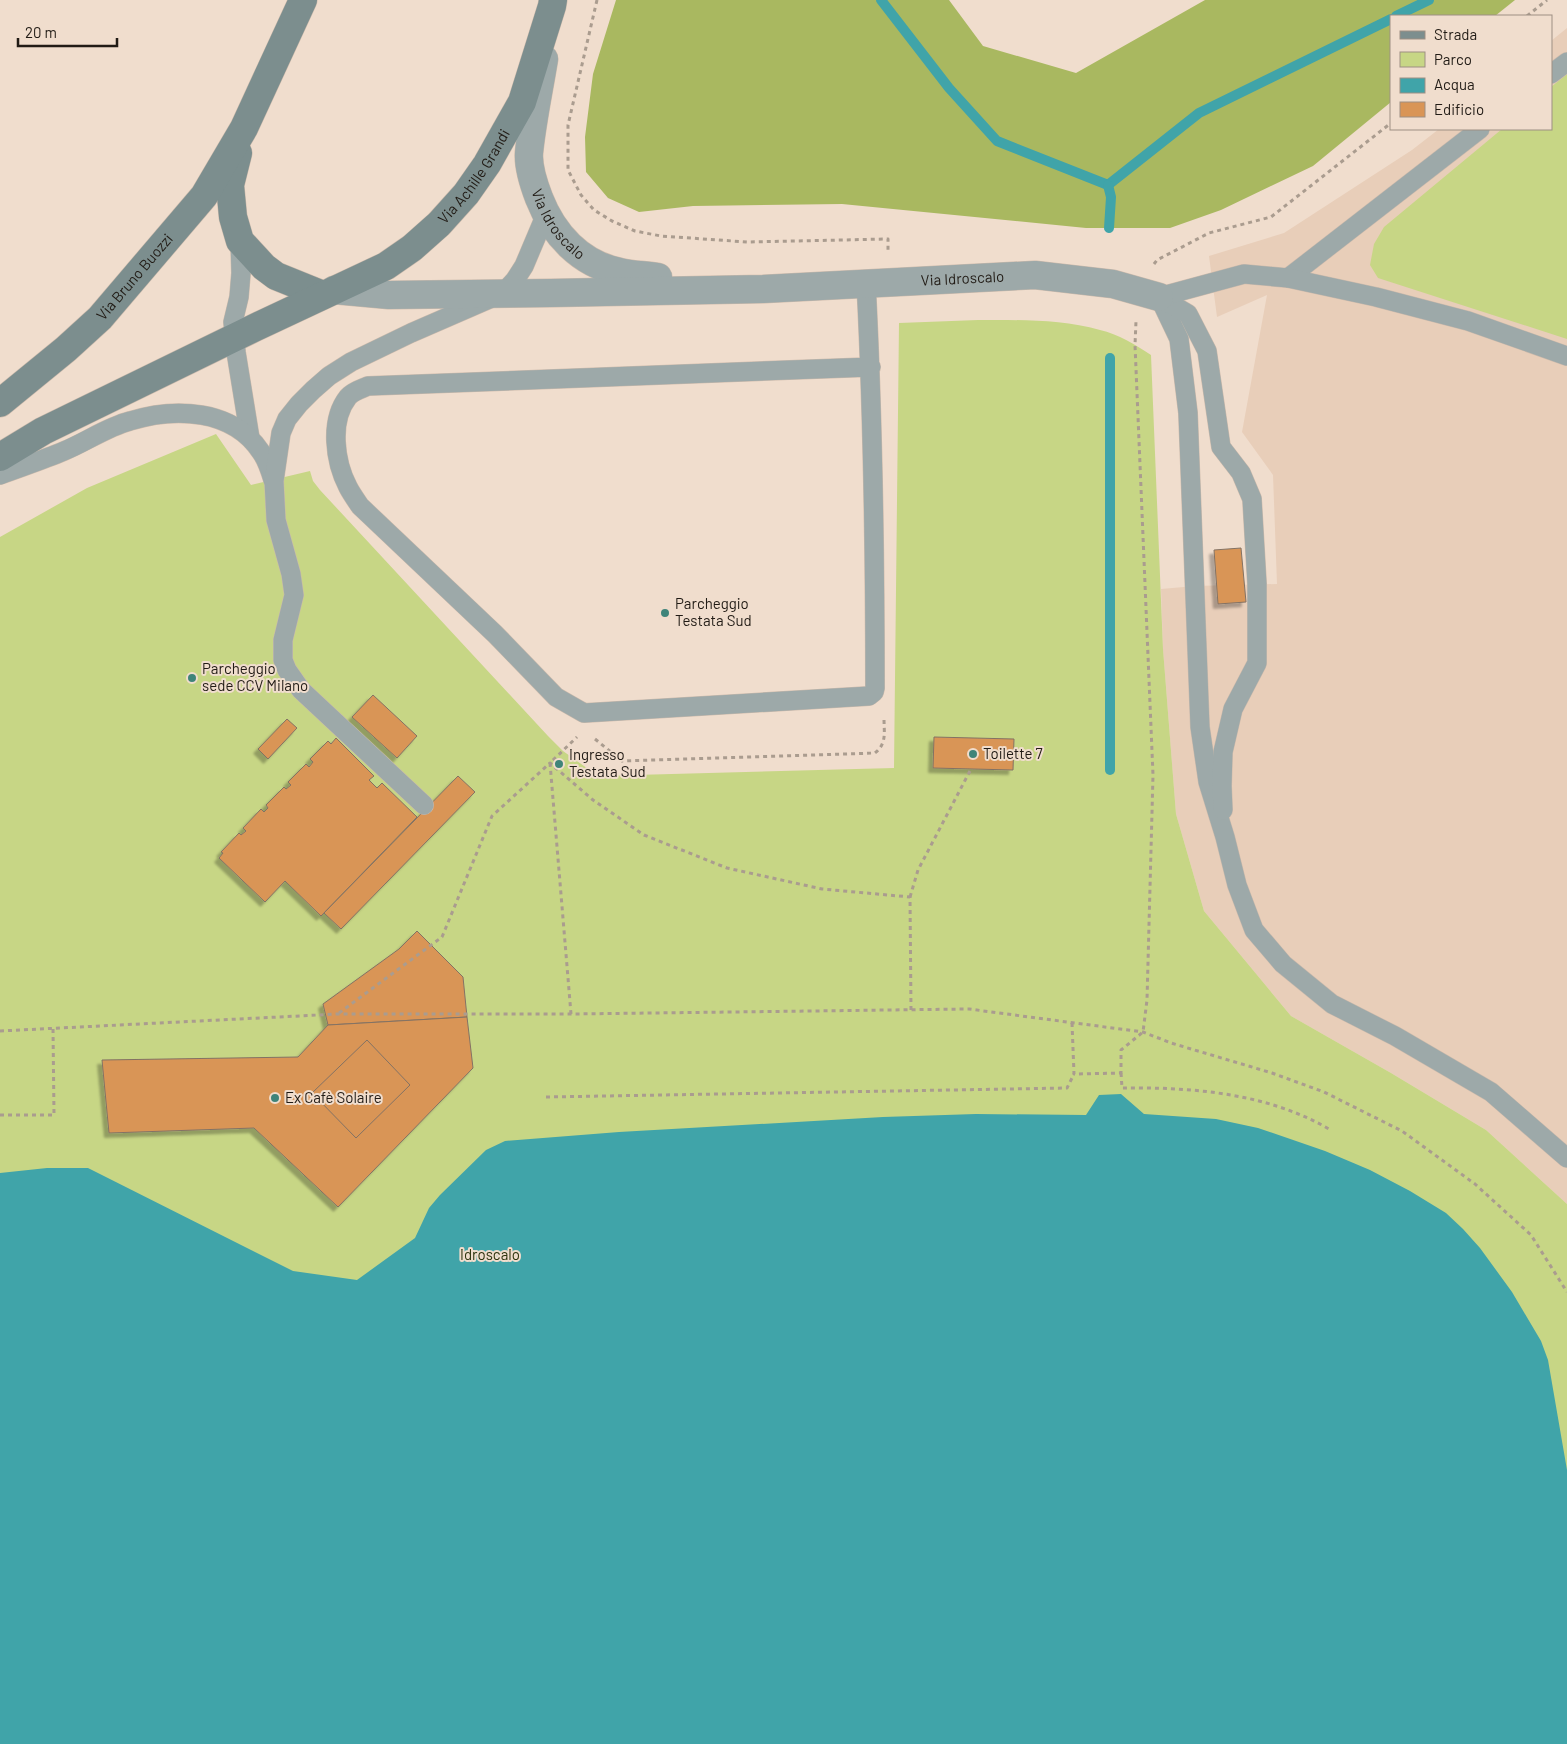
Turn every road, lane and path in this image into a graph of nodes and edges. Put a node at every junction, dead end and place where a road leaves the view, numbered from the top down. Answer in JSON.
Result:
{"nodes":[{"id":1,"x":303,"y":0,"type":"edge"},
{"id":2,"x":596,"y":0,"type":"edge"},
{"id":3,"x":1547,"y":0,"type":"edge"},
{"id":4,"x":553,"y":3,"type":"edge"},
{"id":5,"x":1528,"y":15,"type":"edge"},
{"id":6,"x":1567,"y":62,"type":"edge"},
{"id":7,"x":1552,"y":73,"type":"edge"},
{"id":8,"x":1390,"y":124,"type":"edge"},
{"id":9,"x":244,"y":128,"type":"junction"},
{"id":10,"x":1479,"y":130,"type":"edge"},
{"id":11,"x":546,"y":214,"type":"junction"},
{"id":12,"x":240,"y":241,"type":"junction"},
{"id":13,"x":1288,"y":278,"type":"junction"},
{"id":14,"x":877,"y":282,"type":"junction"},
{"id":15,"x":763,"y":288,"type":"junction"},
{"id":16,"x":328,"y":292,"type":"junction"},
{"id":17,"x":503,"y":293,"type":"junction"},
{"id":18,"x":1149,"y":294,"type":"junction"},
{"id":19,"x":234,"y":338,"type":"junction"},
{"id":20,"x":1135,"y":345,"type":"dead end"},
{"id":21,"x":1567,"y":356,"type":"edge"},
{"id":22,"x":871,"y":366,"type":"junction"},
{"id":23,"x":0,"y":403,"type":"edge"},
{"id":24,"x":250,"y":438,"type":"junction"},
{"id":25,"x":0,"y":457,"type":"edge"},
{"id":26,"x":0,"y":475,"type":"edge"},
{"id":27,"x":274,"y":481,"type":"junction"},
{"id":28,"x":884,"y":711,"type":"dead end"},
{"id":29,"x":580,"y":735,"type":"dead end"},
{"id":30,"x":593,"y":736,"type":"dead end"},
{"id":31,"x":550,"y":763,"type":"junction"},
{"id":32,"x":971,"y":769,"type":"dead end"},
{"id":33,"x":424,"y":805,"type":"dead end"},
{"id":34,"x":1225,"y":837,"type":"junction"},
{"id":35,"x":910,"y":897,"type":"junction"},
{"id":36,"x":911,"y":1011,"type":"junction"},
{"id":37,"x":338,"y":1014,"type":"junction"},
{"id":38,"x":571,"y":1014,"type":"junction"},
{"id":39,"x":1072,"y":1023,"type":"junction"},
{"id":40,"x":53,"y":1028,"type":"junction"},
{"id":41,"x":0,"y":1031,"type":"edge"},
{"id":42,"x":1143,"y":1032,"type":"junction"},
{"id":43,"x":1121,"y":1073,"type":"junction"},
{"id":44,"x":1074,"y":1074,"type":"junction"},
{"id":45,"x":546,"y":1097,"type":"dead end"},
{"id":46,"x":0,"y":1115,"type":"edge"},
{"id":47,"x":1329,"y":1130,"type":"dead end"},
{"id":48,"x":1567,"y":1158,"type":"edge"},
{"id":49,"x":1567,"y":1292,"type":"edge"}],
"edges":[{"from":1,"to":9,"type":"main road"},
{"from":2,"to":14,"type":"path"},
{"from":3,"to":5,"type":"path"},
{"from":4,"to":11,"type":"street","name":"Via Idroscalo"},
{"from":4,"to":16,"type":"main road","name":"Via Achille Grandi"},
{"from":6,"to":7,"type":"lane"},
{"from":8,"to":18,"type":"path"},
{"from":9,"to":12,"type":"main road"},
{"from":9,"to":23,"type":"main road","name":"Via Bruno Buozzi"},
{"from":10,"to":13,"type":"lane"},
{"from":11,"to":15,"type":"street","name":"Via Idroscalo"},
{"from":11,"to":17,"type":"lane"},
{"from":12,"to":16,"type":"main road"},
{"from":12,"to":19,"type":"lane"},
{"from":13,"to":18,"type":"lane"},
{"from":13,"to":21,"type":"lane"},
{"from":14,"to":15,"type":"street","name":"Via Idroscalo"},
{"from":14,"to":18,"type":"street","name":"Via Idroscalo"},
{"from":14,"to":22,"type":"lane"},
{"from":15,"to":17,"type":"street","name":"Via Idroscalo"},
{"from":16,"to":17,"type":"street","name":"Via Idroscalo"},
{"from":16,"to":19,"type":"main road"},
{"from":17,"to":27,"type":"lane"},
{"from":18,"to":34,"type":"lane"},
{"from":18,"to":34,"type":"lane"},
{"from":19,"to":24,"type":"lane"},
{"from":19,"to":25,"type":"main road"},
{"from":20,"to":42,"type":"path"},
{"from":22,"to":22,"type":"lane"},
{"from":24,"to":26,"type":"lane"},
{"from":24,"to":27,"type":"lane"},
{"from":27,"to":33,"type":"lane"},
{"from":28,"to":30,"type":"path"},
{"from":29,"to":31,"type":"path"},
{"from":31,"to":35,"type":"path"},
{"from":31,"to":37,"type":"path"},
{"from":31,"to":38,"type":"path"},
{"from":32,"to":35,"type":"path"},
{"from":34,"to":48,"type":"lane"},
{"from":35,"to":36,"type":"path"},
{"from":36,"to":38,"type":"path"},
{"from":36,"to":39,"type":"path"},
{"from":37,"to":38,"type":"path"},
{"from":37,"to":40,"type":"path"},
{"from":39,"to":42,"type":"path"},
{"from":39,"to":44,"type":"path"},
{"from":40,"to":41,"type":"path"},
{"from":40,"to":46,"type":"path"},
{"from":42,"to":43,"type":"path"},
{"from":42,"to":49,"type":"path"},
{"from":43,"to":44,"type":"path"},
{"from":43,"to":47,"type":"path"},
{"from":44,"to":45,"type":"path"}]}
